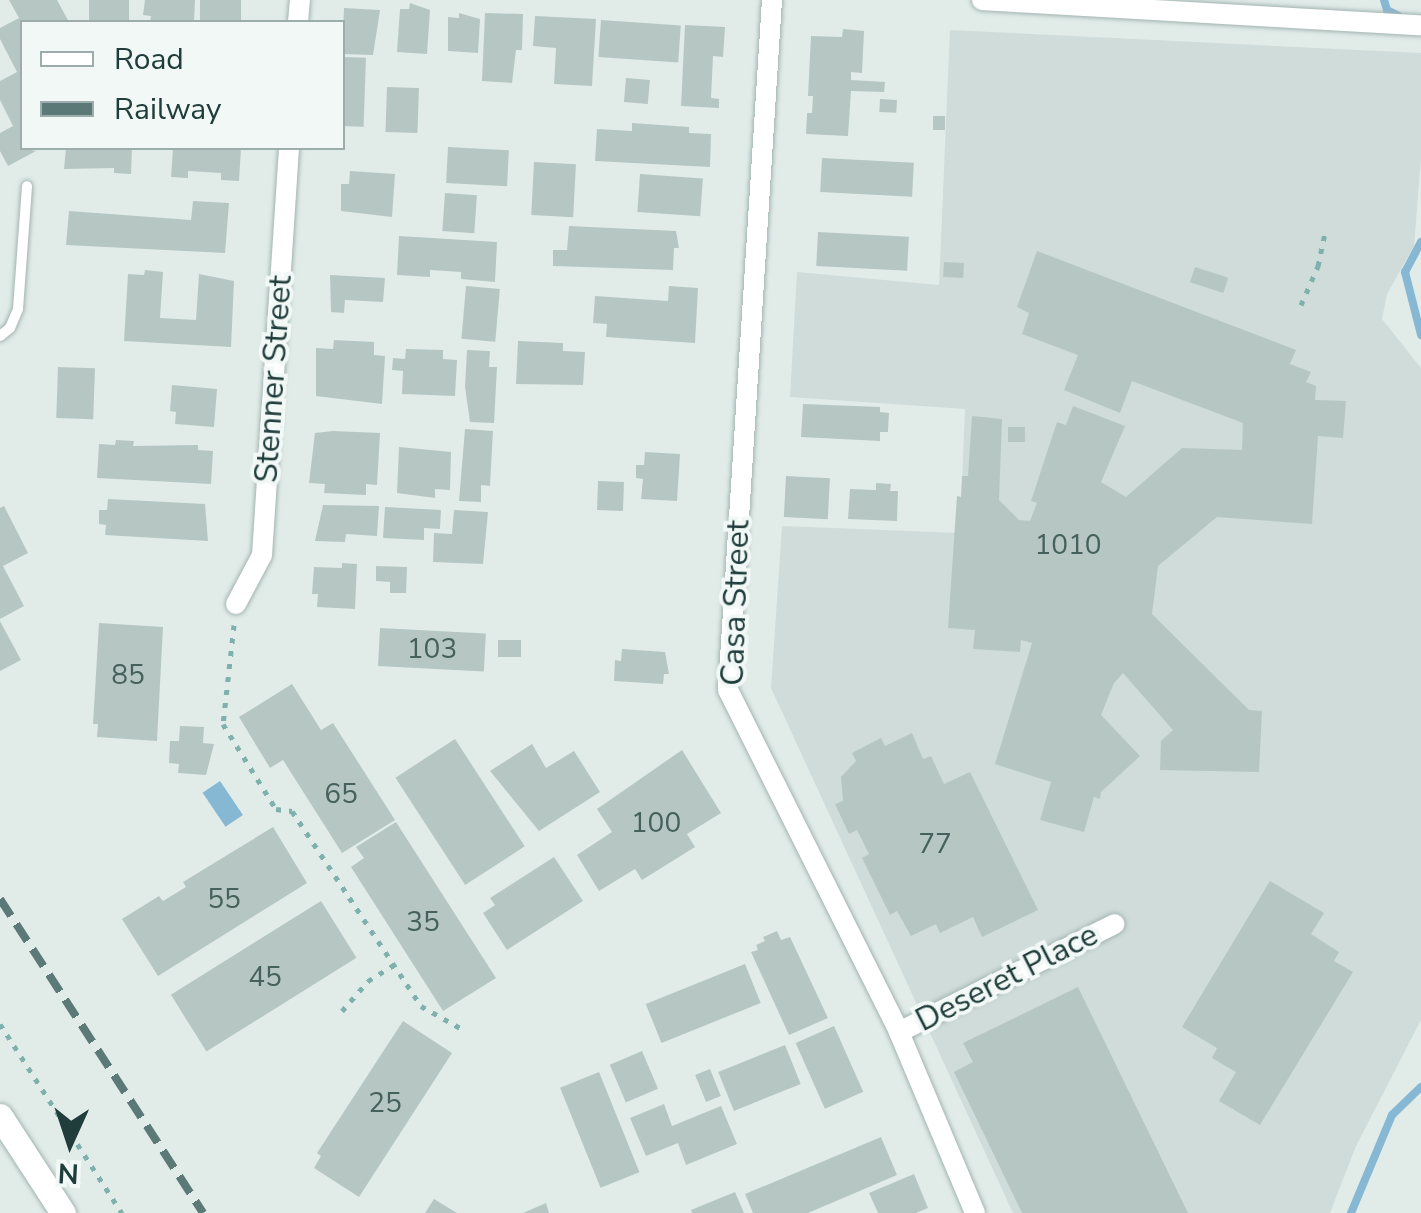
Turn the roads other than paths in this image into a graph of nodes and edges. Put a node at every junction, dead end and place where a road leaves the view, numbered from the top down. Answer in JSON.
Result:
{"nodes":[{"id":1,"x":772,"y":0,"type":"edge"},
{"id":2,"x":982,"y":0,"type":"edge"},
{"id":3,"x":1421,"y":25,"type":"edge"},
{"id":4,"x":289,"y":150,"type":"edge"},
{"id":5,"x":28,"y":186,"type":"dead end"},
{"id":6,"x":0,"y":336,"type":"edge"},
{"id":7,"x":236,"y":604,"type":"road end"},
{"id":8,"x":1115,"y":924,"type":"dead end"},
{"id":9,"x":899,"y":1032,"type":"junction"},
{"id":10,"x":0,"y":1116,"type":"edge"},
{"id":11,"x":63,"y":1213,"type":"edge"},
{"id":12,"x":975,"y":1213,"type":"edge"}],
"edges":[{"from":1,"to":9,"type":"street","name":"Casa Street"},
{"from":2,"to":3,"type":"street"},
{"from":4,"to":7,"type":"street","name":"Stenner Street"},
{"from":5,"to":6,"type":"lane"},
{"from":8,"to":9,"type":"street","name":"Deseret Place"},
{"from":9,"to":12,"type":"street","name":"Casa Street"},
{"from":10,"to":11,"type":"street"}]}
